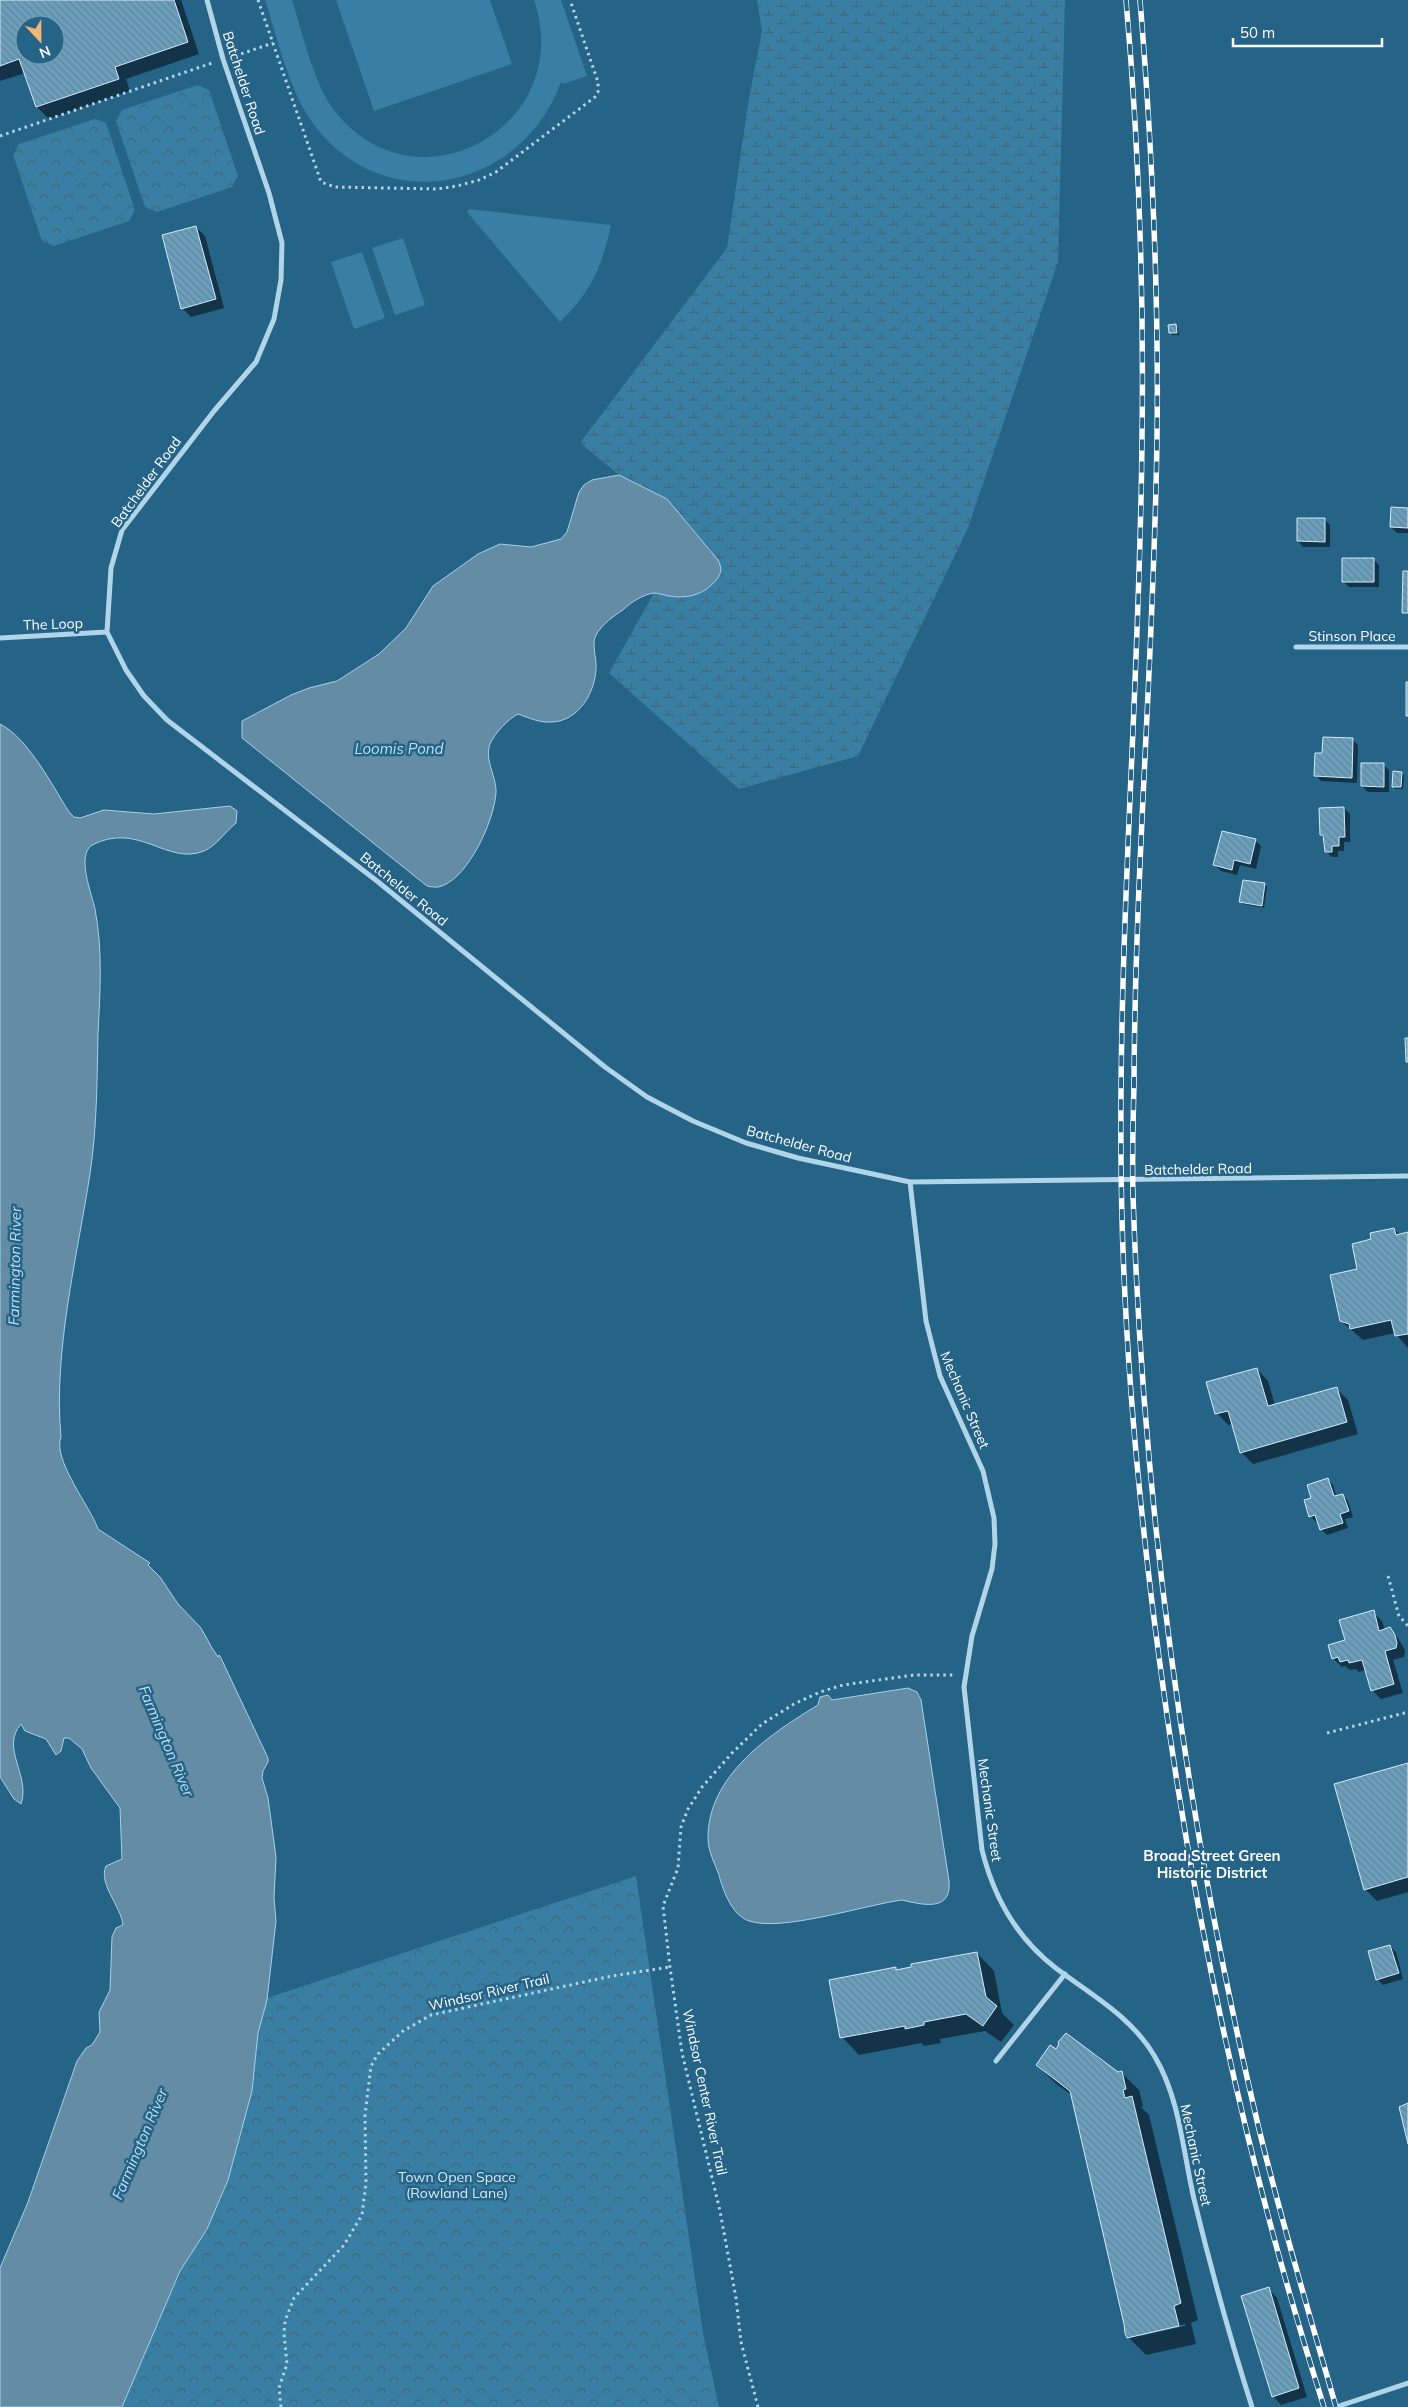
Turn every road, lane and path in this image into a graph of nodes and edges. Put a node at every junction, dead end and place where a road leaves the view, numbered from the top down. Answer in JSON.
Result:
{"nodes":[{"id":1,"x":207,"y":0,"type":"edge"},
{"id":2,"x":258,"y":0,"type":"edge"},
{"id":3,"x":570,"y":0,"type":"edge"},
{"id":4,"x":273,"y":43,"type":"junction"},
{"id":5,"x":223,"y":59,"type":"junction"},
{"id":6,"x":0,"y":136,"type":"edge"},
{"id":7,"x":107,"y":632,"type":"junction"},
{"id":8,"x":0,"y":638,"type":"edge"},
{"id":9,"x":1296,"y":647,"type":"dead end"},
{"id":10,"x":1408,"y":647,"type":"edge"},
{"id":11,"x":1408,"y":1176,"type":"edge"},
{"id":12,"x":910,"y":1182,"type":"junction"},
{"id":13,"x":1388,"y":1576,"type":"dead end"},
{"id":14,"x":1408,"y":1626,"type":"edge"},
{"id":15,"x":965,"y":1675,"type":"junction"},
{"id":16,"x":1408,"y":1712,"type":"edge"},
{"id":17,"x":1327,"y":1733,"type":"dead end"},
{"id":18,"x":670,"y":1967,"type":"junction"},
{"id":19,"x":1065,"y":1974,"type":"junction"},
{"id":20,"x":996,"y":2061,"type":"dead end"},
{"id":21,"x":1408,"y":2383,"type":"edge"},
{"id":22,"x":281,"y":2407,"type":"edge"},
{"id":23,"x":758,"y":2407,"type":"edge"},
{"id":24,"x":1252,"y":2407,"type":"edge"},
{"id":25,"x":1336,"y":2407,"type":"edge"}],
"edges":[{"from":1,"to":5,"type":"street","name":"Batchelder Road"},
{"from":2,"to":4,"type":"path"},
{"from":3,"to":4,"type":"path"},
{"from":4,"to":5,"type":"path"},
{"from":5,"to":6,"type":"path"},
{"from":5,"to":7,"type":"street","name":"Batchelder Road"},
{"from":7,"to":8,"type":"street","name":"The Loop"},
{"from":7,"to":12,"type":"street","name":"Batchelder Road"},
{"from":9,"to":10,"type":"street","name":"Stinson Place"},
{"from":11,"to":12,"type":"street","name":"Batchelder Road"},
{"from":12,"to":15,"type":"street","name":"Mechanic Street"},
{"from":13,"to":14,"type":"path"},
{"from":15,"to":18,"type":"path","name":"Windsor Center River Trail"},
{"from":15,"to":19,"type":"street","name":"Mechanic Street"},
{"from":16,"to":17,"type":"path"},
{"from":18,"to":22,"type":"path","name":"Windsor River Trail"},
{"from":18,"to":23,"type":"path","name":"Windsor Center River Trail"},
{"from":19,"to":20,"type":"street"},
{"from":19,"to":24,"type":"street","name":"Mechanic Street"},
{"from":21,"to":25,"type":"street"}]}
